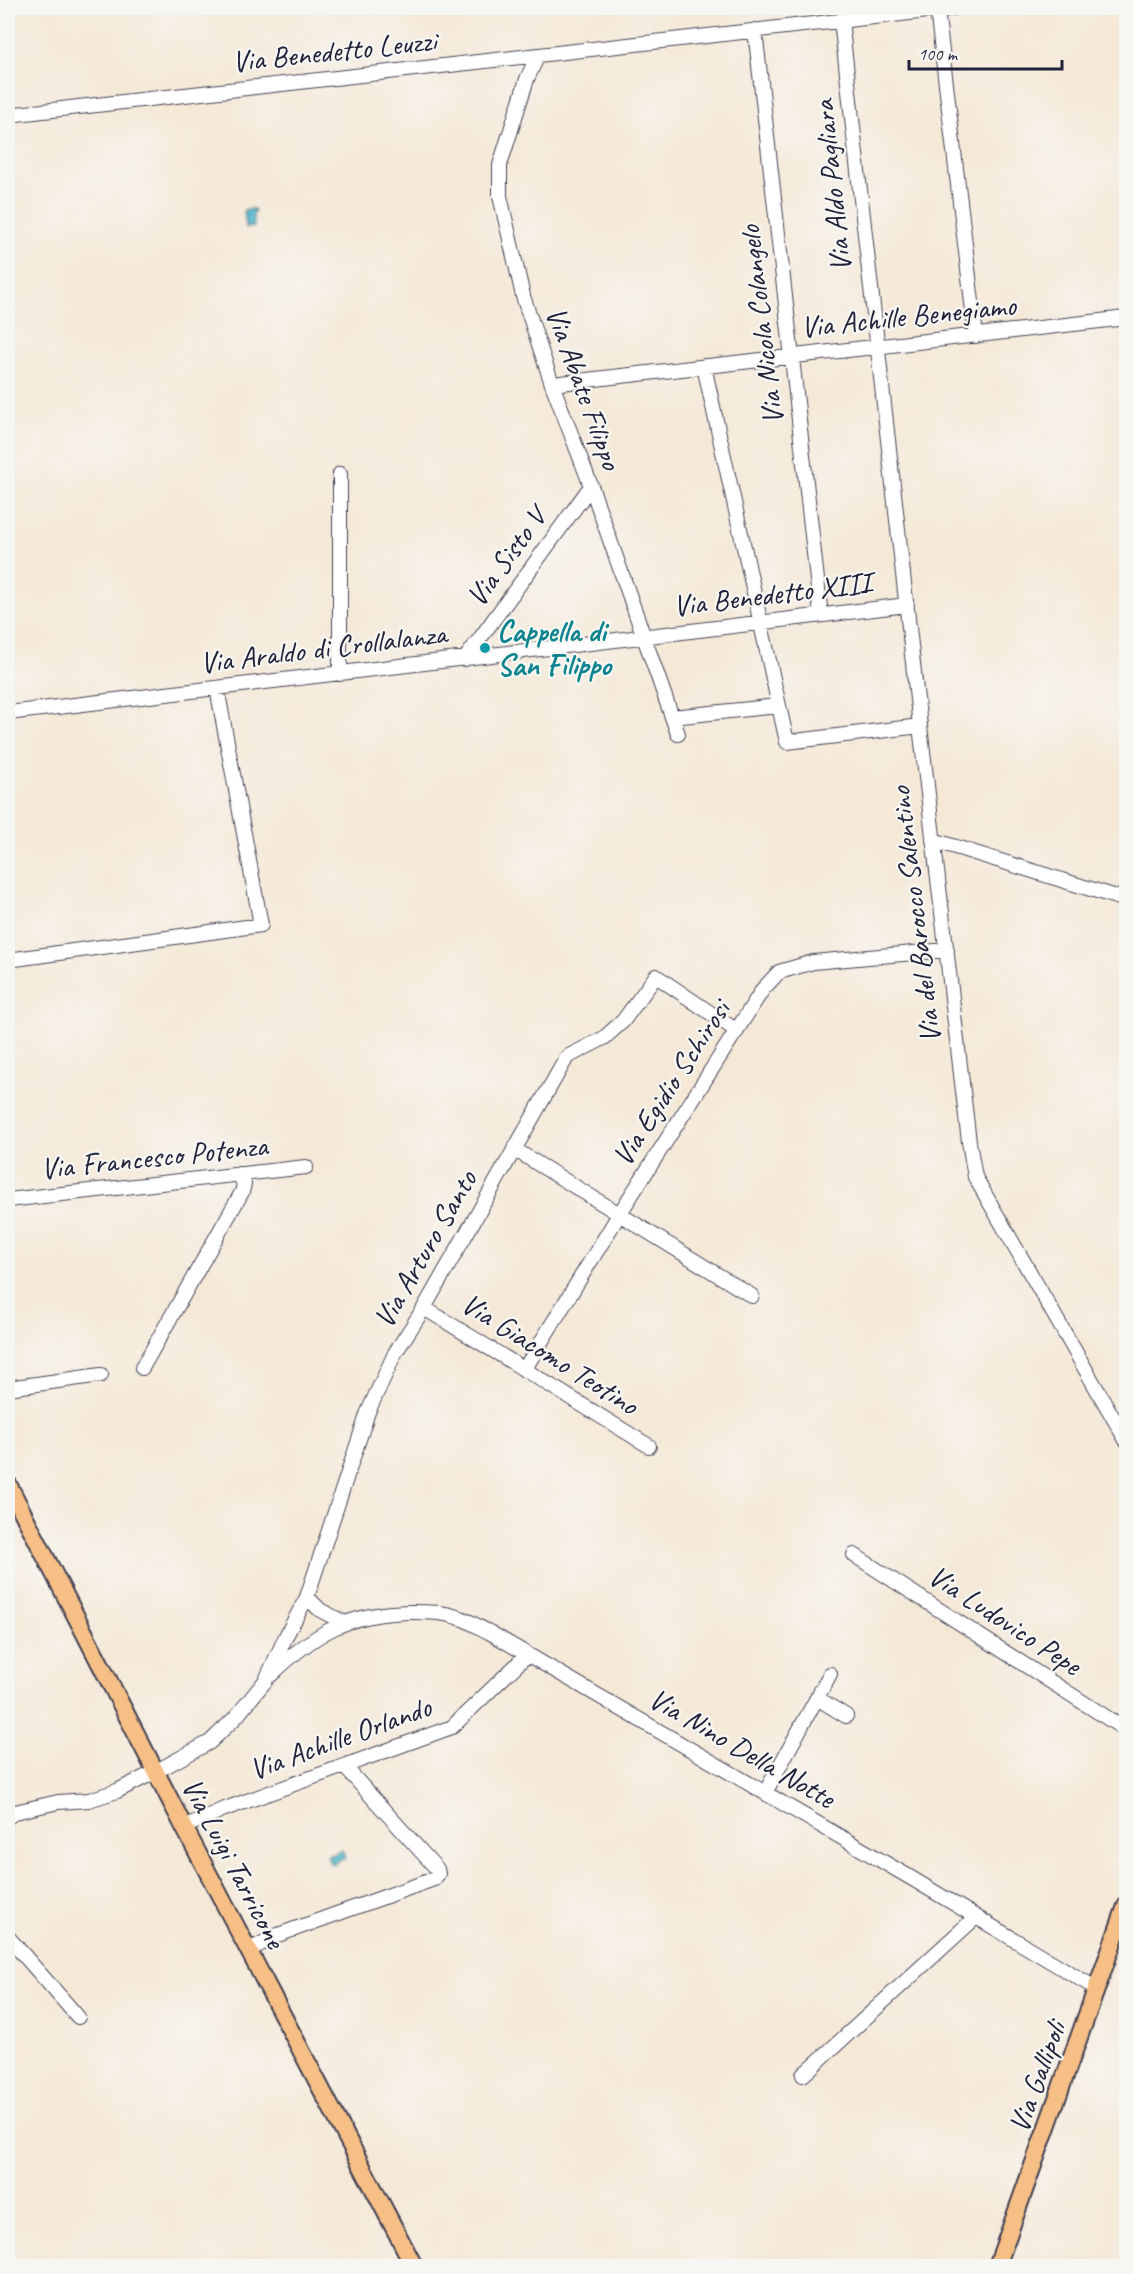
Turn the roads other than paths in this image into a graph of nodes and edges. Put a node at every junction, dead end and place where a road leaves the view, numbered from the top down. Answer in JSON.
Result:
{"nodes":[{"id":1,"x":954,"y":8,"type":"edge"},
{"id":2,"x":937,"y":9,"type":"junction"},
{"id":3,"x":842,"y":20,"type":"junction"},
{"id":4,"x":755,"y":30,"type":"junction"},
{"id":5,"x":538,"y":55,"type":"junction"},
{"id":6,"x":8,"y":115,"type":"edge"},
{"id":7,"x":1126,"y":318,"type":"edge"},
{"id":8,"x":976,"y":336,"type":"junction"},
{"id":9,"x":877,"y":346,"type":"junction"},
{"id":10,"x":792,"y":356,"type":"junction"},
{"id":11,"x":704,"y":366,"type":"junction"},
{"id":12,"x":552,"y":384,"type":"junction"},
{"id":13,"x":340,"y":474,"type":"dead end"},
{"id":14,"x":591,"y":486,"type":"junction"},
{"id":15,"x":907,"y":605,"type":"junction"},
{"id":16,"x":821,"y":615,"type":"junction"},
{"id":17,"x":760,"y":622,"type":"junction"},
{"id":18,"x":644,"y":637,"type":"junction"},
{"id":19,"x":465,"y":659,"type":"junction"},
{"id":20,"x":340,"y":674,"type":"junction"},
{"id":21,"x":217,"y":688,"type":"junction"},
{"id":22,"x":778,"y":706,"type":"junction"},
{"id":23,"x":8,"y":712,"type":"edge"},
{"id":24,"x":672,"y":717,"type":"junction"},
{"id":25,"x":920,"y":726,"type":"junction"},
{"id":26,"x":678,"y":735,"type":"dead end"},
{"id":27,"x":933,"y":840,"type":"junction"},
{"id":28,"x":1126,"y":900,"type":"edge"},
{"id":29,"x":947,"y":950,"type":"junction"},
{"id":30,"x":8,"y":960,"type":"edge"},
{"id":31,"x":737,"y":1031,"type":"junction"},
{"id":32,"x":518,"y":1150,"type":"junction"},
{"id":33,"x":306,"y":1167,"type":"dead end"},
{"id":34,"x":240,"y":1174,"type":"junction"},
{"id":35,"x":8,"y":1200,"type":"edge"},
{"id":36,"x":620,"y":1213,"type":"junction"},
{"id":37,"x":752,"y":1296,"type":"dead end"},
{"id":38,"x":424,"y":1308,"type":"junction"},
{"id":39,"x":142,"y":1368,"type":"dead end"},
{"id":40,"x":524,"y":1370,"type":"junction"},
{"id":41,"x":101,"y":1375,"type":"dead end"},
{"id":42,"x":8,"y":1388,"type":"edge"},
{"id":43,"x":1126,"y":1440,"type":"edge"},
{"id":44,"x":649,"y":1446,"type":"dead end"},
{"id":45,"x":8,"y":1484,"type":"edge"},
{"id":46,"x":854,"y":1555,"type":"dead end"},
{"id":47,"x":307,"y":1597,"type":"junction"},
{"id":48,"x":343,"y":1622,"type":"junction"},
{"id":49,"x":527,"y":1655,"type":"junction"},
{"id":50,"x":831,"y":1674,"type":"dead end"},
{"id":51,"x":266,"y":1680,"type":"junction"},
{"id":52,"x":817,"y":1698,"type":"junction"},
{"id":53,"x":846,"y":1716,"type":"dead end"},
{"id":54,"x":1126,"y":1730,"type":"edge"},
{"id":55,"x":344,"y":1766,"type":"junction"},
{"id":56,"x":155,"y":1772,"type":"junction"},
{"id":57,"x":765,"y":1793,"type":"junction"},
{"id":58,"x":8,"y":1817,"type":"edge"},
{"id":59,"x":184,"y":1827,"type":"junction"},
{"id":60,"x":1126,"y":1906,"type":"edge"},
{"id":61,"x":976,"y":1917,"type":"junction"},
{"id":62,"x":8,"y":1937,"type":"edge"},
{"id":63,"x":249,"y":1950,"type":"junction"},
{"id":64,"x":1097,"y":1989,"type":"junction"},
{"id":65,"x":78,"y":2017,"type":"dead end"},
{"id":66,"x":803,"y":2075,"type":"dead end"},
{"id":67,"x":414,"y":2266,"type":"edge"},
{"id":68,"x":997,"y":2266,"type":"edge"}],
"edges":[{"from":1,"to":2,"type":"street","name":"Via Benedetto Leuzzi"},
{"from":2,"to":3,"type":"street","name":"Via Benedetto Leuzzi"},
{"from":2,"to":8,"type":"street"},
{"from":3,"to":4,"type":"street","name":"Via Benedetto Leuzzi"},
{"from":3,"to":9,"type":"street","name":"Via Aldo Pagliara"},
{"from":4,"to":5,"type":"street","name":"Via Benedetto Leuzzi"},
{"from":4,"to":10,"type":"street","name":"Via Nicola Colangelo"},
{"from":5,"to":6,"type":"street","name":"Via Benedetto Leuzzi"},
{"from":5,"to":12,"type":"street","name":"Via Abate Filippo"},
{"from":7,"to":8,"type":"street","name":"Via Achille Benegiamo"},
{"from":8,"to":9,"type":"street","name":"Via Achille Benegiamo"},
{"from":9,"to":10,"type":"street","name":"Via Achille Benegiamo"},
{"from":9,"to":15,"type":"street","name":"Via del Barocco Salentino"},
{"from":10,"to":11,"type":"street","name":"Via Achille Benegiamo"},
{"from":10,"to":16,"type":"street","name":"Via Nicola Colangelo"},
{"from":11,"to":12,"type":"street","name":"Via Achille Benegiamo"},
{"from":11,"to":17,"type":"street"},
{"from":12,"to":14,"type":"street","name":"Via Abate Filippo"},
{"from":13,"to":20,"type":"street"},
{"from":14,"to":18,"type":"street","name":"Via Abate Filippo"},
{"from":14,"to":19,"type":"street","name":"Via Sisto V"},
{"from":15,"to":16,"type":"street","name":"Via Benedetto XIII"},
{"from":15,"to":25,"type":"street","name":"Via del Barocco Salentino"},
{"from":16,"to":17,"type":"street","name":"Via Benedetto XIII"},
{"from":17,"to":18,"type":"street","name":"Via Benedetto XIII"},
{"from":17,"to":22,"type":"street"},
{"from":18,"to":19,"type":"street","name":"Via Araldo di Crollalanza"},
{"from":18,"to":24,"type":"street","name":"Via Abate Filippo"},
{"from":19,"to":20,"type":"street","name":"Via Araldo di Crollalanza"},
{"from":20,"to":21,"type":"street","name":"Via Araldo di Crollalanza"},
{"from":21,"to":23,"type":"street","name":"Via Araldo di Crollalanza"},
{"from":21,"to":30,"type":"street"},
{"from":22,"to":24,"type":"street"},
{"from":22,"to":25,"type":"street"},
{"from":24,"to":26,"type":"street","name":"Via Abate Filippo"},
{"from":25,"to":27,"type":"street","name":"Via del Barocco Salentino"},
{"from":27,"to":28,"type":"street"},
{"from":27,"to":29,"type":"street","name":"Via del Barocco Salentino"},
{"from":29,"to":31,"type":"street","name":"Via Egidio Schirosi"},
{"from":29,"to":43,"type":"street","name":"Via del Barocco Salentino"},
{"from":31,"to":32,"type":"street","name":"Via Arturo Santo"},
{"from":31,"to":36,"type":"street","name":"Via Egidio Schirosi"},
{"from":32,"to":36,"type":"street"},
{"from":32,"to":38,"type":"street","name":"Via Arturo Santo"},
{"from":33,"to":34,"type":"street","name":"Via Francesco Potenza"},
{"from":34,"to":35,"type":"street","name":"Via Francesco Potenza"},
{"from":34,"to":39,"type":"street"},
{"from":36,"to":37,"type":"street"},
{"from":36,"to":40,"type":"street","name":"Via Egidio Schirosi"},
{"from":38,"to":40,"type":"street","name":"Via Giacomo Teotino"},
{"from":38,"to":47,"type":"street","name":"Via Arturo Santo"},
{"from":40,"to":44,"type":"street","name":"Via Giacomo Teotino"},
{"from":41,"to":42,"type":"street"},
{"from":45,"to":56,"type":"main road","name":"Via Luigi Tarricone"},
{"from":46,"to":54,"type":"street","name":"Via Ludovico Pepe"},
{"from":47,"to":48,"type":"street"},
{"from":47,"to":51,"type":"street","name":"Via Arturo Santo"},
{"from":48,"to":49,"type":"street","name":"Via Nino Della Notte"},
{"from":48,"to":51,"type":"street","name":"Via Arturo Santo"},
{"from":49,"to":55,"type":"street","name":"Via Achille Orlando"},
{"from":49,"to":57,"type":"street","name":"Via Nino Della Notte"},
{"from":50,"to":52,"type":"street"},
{"from":51,"to":56,"type":"street","name":"Via Arturo Santo"},
{"from":52,"to":53,"type":"street"},
{"from":52,"to":57,"type":"street"},
{"from":55,"to":59,"type":"street","name":"Via Achille Orlando"},
{"from":55,"to":63,"type":"street"},
{"from":56,"to":58,"type":"street","name":"Via Arturo Santo"},
{"from":56,"to":59,"type":"main road","name":"Via Luigi Tarricone"},
{"from":57,"to":61,"type":"street","name":"Via Nino Della Notte"},
{"from":59,"to":63,"type":"main road","name":"Via Luigi Tarricone"},
{"from":60,"to":64,"type":"main road","name":"Via Gallipoli"},
{"from":61,"to":64,"type":"street","name":"Via Nino Della Notte"},
{"from":61,"to":66,"type":"street"},
{"from":62,"to":65,"type":"street"},
{"from":63,"to":67,"type":"main road","name":"Via Luigi Tarricone"},
{"from":64,"to":68,"type":"main road","name":"Via Gallipoli"}]}
